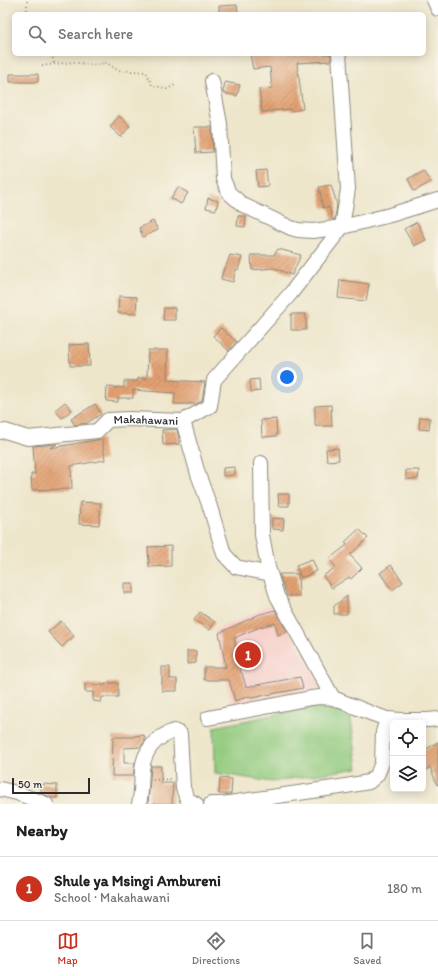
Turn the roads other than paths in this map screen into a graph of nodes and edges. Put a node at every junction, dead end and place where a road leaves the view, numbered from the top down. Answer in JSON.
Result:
{"nodes":[{"id":1,"x":434,"y":0,"type":"edge"},
{"id":2,"x":438,"y":9,"type":"edge"},
{"id":3,"x":339,"y":56,"type":"edge"},
{"id":4,"x":212,"y":81,"type":"dead end"},
{"id":5,"x":438,"y":200,"type":"edge"},
{"id":6,"x":342,"y":227,"type":"junction"},
{"id":7,"x":183,"y":420,"type":"junction"},
{"id":8,"x":0,"y":432,"type":"edge"},
{"id":9,"x":261,"y":463,"type":"dead end"},
{"id":10,"x":266,"y":573,"type":"dead end"},
{"id":11,"x":333,"y":698,"type":"junction"},
{"id":12,"x":208,"y":718,"type":"dead end"},
{"id":13,"x":387,"y":719,"type":"junction"},
{"id":14,"x":438,"y":719,"type":"edge"},
{"id":15,"x":0,"y":789,"type":"edge"},
{"id":16,"x":46,"y":804,"type":"edge"},
{"id":17,"x":139,"y":804,"type":"edge"},
{"id":18,"x":196,"y":804,"type":"edge"},
{"id":19,"x":211,"y":804,"type":"edge"}],
"edges":[{"from":1,"to":2,"type":"street"},
{"from":3,"to":6,"type":"street"},
{"from":4,"to":6,"type":"street"},
{"from":5,"to":6,"type":"street"},
{"from":6,"to":7,"type":"street"},
{"from":7,"to":8,"type":"street","name":"Makahawani"},
{"from":7,"to":10,"type":"street","name":"Makahawani"},
{"from":9,"to":11,"type":"street"},
{"from":11,"to":12,"type":"street"},
{"from":11,"to":13,"type":"street"},
{"from":13,"to":14,"type":"street"},
{"from":13,"to":19,"type":"street"},
{"from":15,"to":16,"type":"street"},
{"from":17,"to":18,"type":"street"}]}
